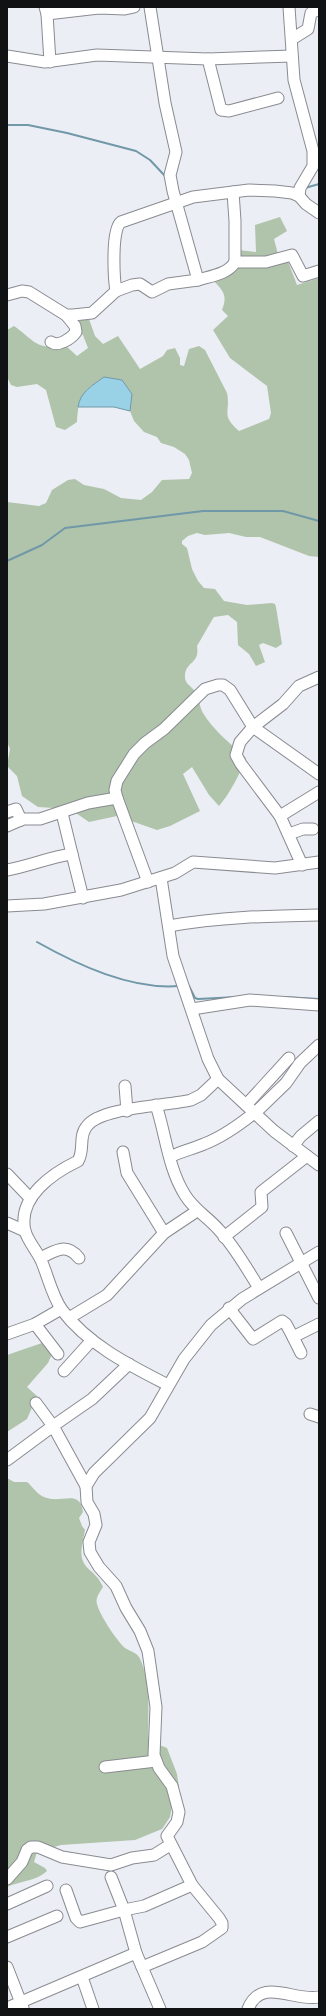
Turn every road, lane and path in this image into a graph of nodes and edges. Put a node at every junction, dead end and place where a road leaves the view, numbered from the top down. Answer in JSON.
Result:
{"nodes":[{"id":1,"x":99,"y":7,"type":"edge"},
{"id":2,"x":134,"y":7,"type":"edge"},
{"id":3,"x":150,"y":7,"type":"edge"},
{"id":4,"x":288,"y":7,"type":"edge"},
{"id":5,"x":319,"y":9,"type":"edge"},
{"id":6,"x":46,"y":10,"type":"edge"},
{"id":7,"x":292,"y":39,"type":"junction"},
{"id":8,"x":7,"y":56,"type":"edge"},
{"id":9,"x":292,"y":56,"type":"junction"},
{"id":10,"x":158,"y":58,"type":"junction"},
{"id":11,"x":208,"y":59,"type":"junction"},
{"id":12,"x":50,"y":62,"type":"junction"},
{"id":13,"x":278,"y":98,"type":"dead end"},
{"id":14,"x":233,"y":192,"type":"junction"},
{"id":15,"x":299,"y":193,"type":"junction"},
{"id":16,"x":176,"y":202,"type":"junction"},
{"id":17,"x":319,"y":213,"type":"edge"},
{"id":18,"x":235,"y":262,"type":"junction"},
{"id":19,"x":319,"y":271,"type":"edge"},
{"id":20,"x":198,"y":280,"type":"junction"},
{"id":21,"x":115,"y":288,"type":"junction"},
{"id":22,"x":7,"y":295,"type":"edge"},
{"id":23,"x":66,"y":315,"type":"junction"},
{"id":24,"x":51,"y":342,"type":"dead end"},
{"id":25,"x":319,"y":677,"type":"edge"},
{"id":26,"x":253,"y":727,"type":"junction"},
{"id":27,"x":319,"y":774,"type":"edge"},
{"id":28,"x":319,"y":792,"type":"edge"},
{"id":29,"x":117,"y":798,"type":"junction"},
{"id":30,"x":7,"y":812,"type":"edge"},
{"id":31,"x":62,"y":813,"type":"junction"},
{"id":32,"x":280,"y":816,"type":"junction"},
{"id":33,"x":21,"y":820,"type":"junction"},
{"id":34,"x":7,"y":826,"type":"edge"},
{"id":35,"x":313,"y":829,"type":"dead end"},
{"id":36,"x":289,"y":834,"type":"junction"},
{"id":37,"x":72,"y":854,"type":"junction"},
{"id":38,"x":319,"y":862,"type":"edge"},
{"id":39,"x":302,"y":865,"type":"junction"},
{"id":40,"x":7,"y":870,"type":"edge"},
{"id":41,"x":161,"y":878,"type":"junction"},
{"id":42,"x":148,"y":882,"type":"junction"},
{"id":43,"x":83,"y":898,"type":"junction"},
{"id":44,"x":7,"y":906,"type":"edge"},
{"id":45,"x":319,"y":915,"type":"edge"},
{"id":46,"x":169,"y":926,"type":"junction"},
{"id":47,"x":319,"y":1005,"type":"edge"},
{"id":48,"x":192,"y":1009,"type":"junction"},
{"id":49,"x":319,"y":1044,"type":"edge"},
{"id":50,"x":289,"y":1058,"type":"dead end"},
{"id":51,"x":218,"y":1079,"type":"junction"},
{"id":52,"x":125,"y":1086,"type":"dead end"},
{"id":53,"x":156,"y":1105,"type":"junction"},
{"id":54,"x":127,"y":1111,"type":"junction"},
{"id":55,"x":252,"y":1111,"type":"junction"},
{"id":56,"x":319,"y":1121,"type":"edge"},
{"id":57,"x":293,"y":1146,"type":"junction"},
{"id":58,"x":122,"y":1152,"type":"dead end"},
{"id":59,"x":307,"y":1156,"type":"junction"},
{"id":60,"x":170,"y":1157,"type":"junction"},
{"id":61,"x":319,"y":1165,"type":"edge"},
{"id":62,"x":7,"y":1174,"type":"edge"},
{"id":63,"x":30,"y":1198,"type":"junction"},
{"id":64,"x":196,"y":1211,"type":"junction"},
{"id":65,"x":7,"y":1223,"type":"edge"},
{"id":66,"x":25,"y":1230,"type":"junction"},
{"id":67,"x":164,"y":1232,"type":"junction"},
{"id":68,"x":286,"y":1233,"type":"dead end"},
{"id":69,"x":224,"y":1237,"type":"junction"},
{"id":70,"x":319,"y":1252,"type":"edge"},
{"id":71,"x":40,"y":1258,"type":"junction"},
{"id":72,"x":79,"y":1258,"type":"dead end"},
{"id":73,"x":301,"y":1263,"type":"junction"},
{"id":74,"x":259,"y":1288,"type":"junction"},
{"id":75,"x":319,"y":1298,"type":"edge"},
{"id":76,"x":229,"y":1308,"type":"junction"},
{"id":77,"x":61,"y":1309,"type":"junction"},
{"id":78,"x":69,"y":1318,"type":"junction"},
{"id":79,"x":35,"y":1324,"type":"junction"},
{"id":80,"x":319,"y":1324,"type":"edge"},
{"id":81,"x":7,"y":1334,"type":"edge"},
{"id":82,"x":293,"y":1337,"type":"junction"},
{"id":83,"x":92,"y":1340,"type":"junction"},
{"id":84,"x":301,"y":1353,"type":"dead end"},
{"id":85,"x":58,"y":1354,"type":"dead end"},
{"id":86,"x":129,"y":1364,"type":"junction"},
{"id":87,"x":64,"y":1371,"type":"dead end"},
{"id":88,"x":168,"y":1385,"type":"junction"},
{"id":89,"x":36,"y":1403,"type":"dead end"},
{"id":90,"x":53,"y":1426,"type":"junction"},
{"id":91,"x":7,"y":1460,"type":"edge"},
{"id":92,"x":86,"y":1486,"type":"junction"},
{"id":93,"x":156,"y":1761,"type":"junction"},
{"id":94,"x":105,"y":1768,"type":"dead end"},
{"id":95,"x":170,"y":1845,"type":"junction"},
{"id":96,"x":111,"y":1877,"type":"dead end"},
{"id":97,"x":7,"y":1879,"type":"edge"},
{"id":98,"x":192,"y":1885,"type":"junction"},
{"id":99,"x":47,"y":1886,"type":"dead end"},
{"id":100,"x":66,"y":1890,"type":"dead end"},
{"id":101,"x":7,"y":1904,"type":"edge"},
{"id":102,"x":124,"y":1910,"type":"junction"},
{"id":103,"x":57,"y":1916,"type":"dead end"},
{"id":104,"x":7,"y":1937,"type":"edge"},
{"id":105,"x":136,"y":1953,"type":"junction"},
{"id":106,"x":7,"y":1967,"type":"edge"},
{"id":107,"x":142,"y":1967,"type":"junction"},
{"id":108,"x":82,"y":1977,"type":"junction"},
{"id":109,"x":319,"y":1997,"type":"edge"},
{"id":110,"x":22,"y":2006,"type":"edge"},
{"id":111,"x":7,"y":2008,"type":"edge"},
{"id":112,"x":93,"y":2009,"type":"edge"},
{"id":113,"x":160,"y":2009,"type":"edge"},
{"id":114,"x":248,"y":2009,"type":"edge"}],
"edges":[{"from":1,"to":2,"type":"street"},
{"from":1,"to":6,"type":"street"},
{"from":3,"to":10,"type":"street"},
{"from":4,"to":7,"type":"street"},
{"from":5,"to":7,"type":"street"},
{"from":6,"to":12,"type":"street"},
{"from":7,"to":9,"type":"street"},
{"from":8,"to":12,"type":"street"},
{"from":9,"to":11,"type":"street"},
{"from":9,"to":15,"type":"street"},
{"from":10,"to":11,"type":"street"},
{"from":10,"to":12,"type":"street"},
{"from":10,"to":16,"type":"street"},
{"from":11,"to":13,"type":"street"},
{"from":14,"to":15,"type":"street"},
{"from":14,"to":16,"type":"street"},
{"from":14,"to":18,"type":"street"},
{"from":15,"to":17,"type":"street"},
{"from":16,"to":20,"type":"street"},
{"from":16,"to":21,"type":"street"},
{"from":18,"to":19,"type":"street"},
{"from":18,"to":20,"type":"street"},
{"from":20,"to":21,"type":"street"},
{"from":21,"to":23,"type":"street"},
{"from":22,"to":23,"type":"street"},
{"from":23,"to":24,"type":"street"},
{"from":25,"to":26,"type":"street"},
{"from":26,"to":27,"type":"street"},
{"from":26,"to":29,"type":"street"},
{"from":26,"to":32,"type":"street"},
{"from":28,"to":32,"type":"street"},
{"from":29,"to":31,"type":"street"},
{"from":29,"to":42,"type":"street"},
{"from":30,"to":33,"type":"street"},
{"from":31,"to":33,"type":"street"},
{"from":31,"to":37,"type":"street"},
{"from":32,"to":36,"type":"street"},
{"from":33,"to":34,"type":"street"},
{"from":35,"to":36,"type":"street"},
{"from":36,"to":39,"type":"street"},
{"from":37,"to":40,"type":"street"},
{"from":37,"to":43,"type":"street"},
{"from":38,"to":39,"type":"street"},
{"from":39,"to":41,"type":"street"},
{"from":41,"to":42,"type":"street"},
{"from":41,"to":46,"type":"street"},
{"from":42,"to":43,"type":"street"},
{"from":43,"to":44,"type":"street"},
{"from":45,"to":46,"type":"street"},
{"from":46,"to":48,"type":"street"},
{"from":47,"to":48,"type":"street"},
{"from":48,"to":51,"type":"street"},
{"from":49,"to":55,"type":"street"},
{"from":50,"to":55,"type":"street"},
{"from":51,"to":53,"type":"street"},
{"from":51,"to":55,"type":"street"},
{"from":52,"to":54,"type":"street"},
{"from":53,"to":54,"type":"street"},
{"from":53,"to":60,"type":"street"},
{"from":54,"to":63,"type":"street"},
{"from":55,"to":57,"type":"street"},
{"from":55,"to":60,"type":"street"},
{"from":56,"to":57,"type":"street"},
{"from":57,"to":59,"type":"street"},
{"from":58,"to":67,"type":"street"},
{"from":59,"to":61,"type":"street"},
{"from":59,"to":69,"type":"street"},
{"from":60,"to":64,"type":"street"},
{"from":62,"to":63,"type":"street"},
{"from":63,"to":66,"type":"street"},
{"from":64,"to":67,"type":"street"},
{"from":64,"to":69,"type":"street"},
{"from":65,"to":66,"type":"street"},
{"from":66,"to":71,"type":"street"},
{"from":67,"to":78,"type":"street"},
{"from":68,"to":73,"type":"street"},
{"from":69,"to":74,"type":"street"},
{"from":70,"to":73,"type":"street"},
{"from":71,"to":72,"type":"street"},
{"from":71,"to":77,"type":"street"},
{"from":73,"to":74,"type":"street"},
{"from":73,"to":75,"type":"street"},
{"from":74,"to":76,"type":"street"},
{"from":76,"to":82,"type":"street"},
{"from":76,"to":88,"type":"street"},
{"from":77,"to":78,"type":"street"},
{"from":77,"to":79,"type":"street"},
{"from":78,"to":83,"type":"street"},
{"from":79,"to":81,"type":"street"},
{"from":79,"to":85,"type":"street"},
{"from":80,"to":82,"type":"street"},
{"from":82,"to":84,"type":"street"},
{"from":83,"to":86,"type":"street"},
{"from":83,"to":87,"type":"street"},
{"from":86,"to":88,"type":"street"},
{"from":86,"to":90,"type":"street"},
{"from":88,"to":92,"type":"street"},
{"from":89,"to":90,"type":"street"},
{"from":90,"to":91,"type":"street"},
{"from":90,"to":92,"type":"street"},
{"from":92,"to":93,"type":"street"},
{"from":93,"to":94,"type":"street"},
{"from":93,"to":95,"type":"street"},
{"from":95,"to":97,"type":"street"},
{"from":95,"to":98,"type":"street"},
{"from":96,"to":102,"type":"street"},
{"from":98,"to":102,"type":"street"},
{"from":98,"to":107,"type":"street"},
{"from":99,"to":101,"type":"street"},
{"from":100,"to":102,"type":"street"},
{"from":102,"to":105,"type":"street"},
{"from":103,"to":104,"type":"street"},
{"from":105,"to":107,"type":"street"},
{"from":105,"to":108,"type":"street"},
{"from":106,"to":110,"type":"street"},
{"from":107,"to":113,"type":"street"},
{"from":108,"to":110,"type":"street"},
{"from":108,"to":112,"type":"street"},
{"from":109,"to":114,"type":"street"},
{"from":110,"to":111,"type":"street"}]}
